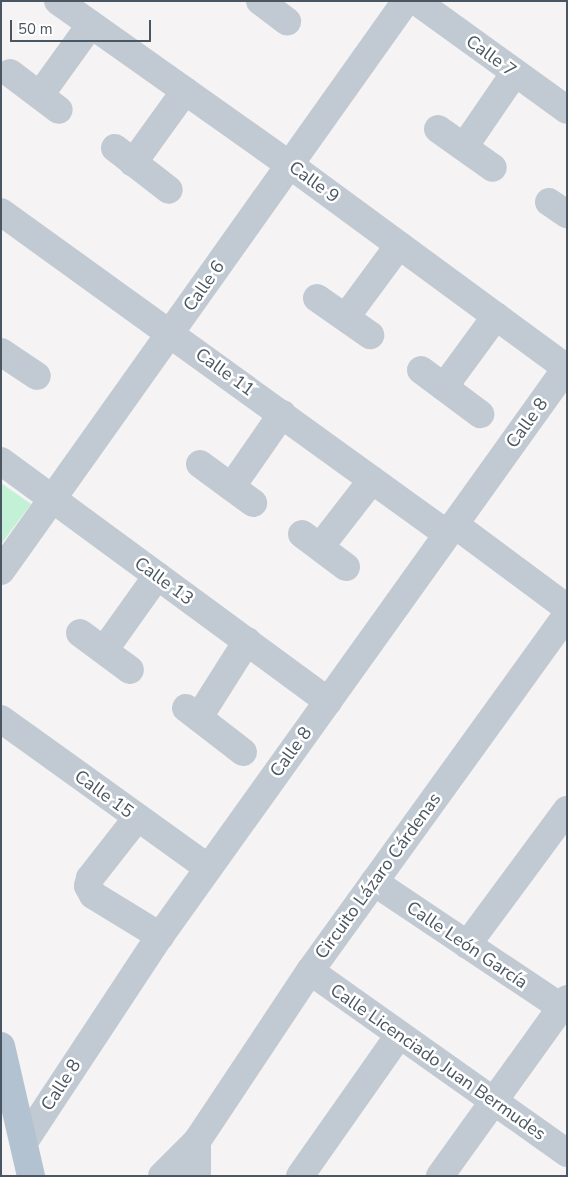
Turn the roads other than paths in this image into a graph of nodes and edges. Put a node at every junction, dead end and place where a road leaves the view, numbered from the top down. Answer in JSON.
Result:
{"nodes":[{"id":1,"x":58,"y":1,"type":"edge"},
{"id":2,"x":260,"y":1,"type":"edge"},
{"id":3,"x":406,"y":1,"type":"edge"},
{"id":4,"x":416,"y":1,"type":"edge"},
{"id":5,"x":287,"y":21,"type":"dead end"},
{"id":6,"x":91,"y":24,"type":"junction"},
{"id":7,"x":10,"y":73,"type":"dead end"},
{"id":8,"x":514,"y":74,"type":"junction"},
{"id":9,"x":185,"y":91,"type":"junction"},
{"id":10,"x":567,"y":110,"type":"edge"},
{"id":11,"x":438,"y":128,"type":"dead end"},
{"id":12,"x":464,"y":147,"type":"junction"},
{"id":13,"x":290,"y":165,"type":"junction"},
{"id":14,"x":493,"y":168,"type":"dead end"},
{"id":15,"x":169,"y":190,"type":"dead end"},
{"id":16,"x":1,"y":212,"type":"edge"},
{"id":17,"x":399,"y":245,"type":"junction"},
{"id":18,"x":317,"y":298,"type":"dead end"},
{"id":19,"x":496,"y":316,"type":"junction"},
{"id":20,"x":346,"y":318,"type":"junction"},
{"id":21,"x":171,"y":333,"type":"junction"},
{"id":22,"x":370,"y":335,"type":"dead end"},
{"id":23,"x":1,"y":352,"type":"edge"},
{"id":24,"x":566,"y":368,"type":"edge"},
{"id":25,"x":421,"y":370,"type":"dead end"},
{"id":26,"x":37,"y":376,"type":"dead end"},
{"id":27,"x":444,"y":386,"type":"junction"},
{"id":28,"x":282,"y":414,"type":"junction"},
{"id":29,"x":480,"y":414,"type":"dead end"},
{"id":30,"x":1,"y":461,"type":"edge"},
{"id":31,"x":200,"y":464,"type":"dead end"},
{"id":32,"x":372,"y":480,"type":"junction"},
{"id":33,"x":232,"y":486,"type":"junction"},
{"id":34,"x":53,"y":498,"type":"junction"},
{"id":35,"x":253,"y":503,"type":"dead end"},
{"id":36,"x":451,"y":529,"type":"junction"},
{"id":37,"x":346,"y":567,"type":"dead end"},
{"id":38,"x":1,"y":571,"type":"edge"},
{"id":39,"x":157,"y":576,"type":"junction"},
{"id":40,"x":567,"y":608,"type":"edge"},
{"id":41,"x":567,"y":615,"type":"edge"},
{"id":42,"x":80,"y":632,"type":"dead end"},
{"id":43,"x":247,"y":641,"type":"junction"},
{"id":44,"x":104,"y":649,"type":"junction"},
{"id":45,"x":130,"y":670,"type":"dead end"},
{"id":46,"x":328,"y":700,"type":"junction"},
{"id":47,"x":1,"y":719,"type":"edge"},
{"id":48,"x":243,"y":752,"type":"dead end"},
{"id":49,"x":567,"y":810,"type":"edge"},
{"id":50,"x":137,"y":818,"type":"junction"},
{"id":51,"x":208,"y":868,"type":"junction"},
{"id":52,"x":374,"y":882,"type":"junction"},
{"id":53,"x":160,"y":936,"type":"junction"},
{"id":54,"x":467,"y":945,"type":"junction"},
{"id":55,"x":310,"y":971,"type":"junction"},
{"id":56,"x":564,"y":1003,"type":"edge"},
{"id":57,"x":400,"y":1035,"type":"junction"},
{"id":58,"x":1,"y":1046,"type":"edge"},
{"id":59,"x":493,"y":1101,"type":"junction"},
{"id":60,"x":197,"y":1141,"type":"junction"},
{"id":61,"x":24,"y":1142,"type":"junction"},
{"id":62,"x":567,"y":1153,"type":"edge"},
{"id":63,"x":31,"y":1176,"type":"edge"},
{"id":64,"x":162,"y":1176,"type":"edge"},
{"id":65,"x":197,"y":1176,"type":"edge"},
{"id":66,"x":300,"y":1176,"type":"edge"},
{"id":67,"x":440,"y":1176,"type":"edge"}],
"edges":[{"from":1,"to":6,"type":"street","name":"Calle 9"},
{"from":2,"to":5,"type":"street"},
{"from":3,"to":13,"type":"street","name":"Calle 6"},
{"from":4,"to":8,"type":"street","name":"Calle 7"},
{"from":6,"to":7,"type":"street"},
{"from":6,"to":9,"type":"street","name":"Calle 9"},
{"from":8,"to":10,"type":"street","name":"Calle 7"},
{"from":8,"to":12,"type":"street"},
{"from":9,"to":13,"type":"street","name":"Calle 9"},
{"from":9,"to":15,"type":"street"},
{"from":11,"to":12,"type":"street"},
{"from":12,"to":14,"type":"street"},
{"from":13,"to":17,"type":"street","name":"Calle 9"},
{"from":13,"to":21,"type":"street","name":"Calle 6"},
{"from":16,"to":21,"type":"street","name":"Calle 11"},
{"from":17,"to":19,"type":"street","name":"Calle 9"},
{"from":17,"to":20,"type":"street"},
{"from":18,"to":20,"type":"street"},
{"from":19,"to":24,"type":"street","name":"Calle 9"},
{"from":19,"to":27,"type":"street"},
{"from":20,"to":22,"type":"street"},
{"from":21,"to":28,"type":"street","name":"Calle 11"},
{"from":21,"to":34,"type":"street","name":"Calle 6"},
{"from":23,"to":26,"type":"street"},
{"from":24,"to":36,"type":"street","name":"Calle 8"},
{"from":25,"to":27,"type":"street"},
{"from":27,"to":29,"type":"street"},
{"from":28,"to":32,"type":"street","name":"Calle 11"},
{"from":28,"to":33,"type":"street"},
{"from":30,"to":34,"type":"street","name":"Calle 13"},
{"from":31,"to":33,"type":"street"},
{"from":32,"to":36,"type":"street","name":"Calle 11"},
{"from":32,"to":37,"type":"street"},
{"from":33,"to":35,"type":"street"},
{"from":34,"to":38,"type":"street","name":"Calle 6"},
{"from":34,"to":39,"type":"street","name":"Calle 13"},
{"from":36,"to":40,"type":"street","name":"Calle 11"},
{"from":36,"to":46,"type":"street","name":"Calle 8"},
{"from":39,"to":43,"type":"street","name":"Calle 13"},
{"from":39,"to":44,"type":"street"},
{"from":41,"to":52,"type":"street","name":"Circuito Lázaro Cárdenas"},
{"from":42,"to":44,"type":"street"},
{"from":43,"to":46,"type":"street","name":"Calle 13"},
{"from":43,"to":48,"type":"street"},
{"from":44,"to":45,"type":"street"},
{"from":46,"to":51,"type":"street","name":"Calle 8"},
{"from":47,"to":50,"type":"street","name":"Calle 15"},
{"from":49,"to":54,"type":"street"},
{"from":50,"to":51,"type":"street","name":"Calle 15"},
{"from":50,"to":53,"type":"street"},
{"from":51,"to":53,"type":"street","name":"Calle 8"},
{"from":52,"to":54,"type":"street","name":"Calle León García"},
{"from":52,"to":55,"type":"street","name":"Circuito Lázaro Cárdenas"},
{"from":53,"to":61,"type":"street","name":"Calle 8"},
{"from":54,"to":56,"type":"street","name":"Calle León García"},
{"from":55,"to":57,"type":"street","name":"Calle Licenciado Juan Bermudes"},
{"from":55,"to":60,"type":"street","name":"Circuito Lázaro Cárdenas"},
{"from":56,"to":59,"type":"street"},
{"from":57,"to":59,"type":"street","name":"Calle Licenciado Juan Bermudes"},
{"from":57,"to":66,"type":"street"},
{"from":58,"to":61,"type":"main road"},
{"from":59,"to":62,"type":"street","name":"Calle Licenciado Juan Bermudes"},
{"from":59,"to":67,"type":"street"},
{"from":60,"to":64,"type":"street","name":"Circuito Lázaro Cárdenas"},
{"from":60,"to":65,"type":"street"},
{"from":61,"to":63,"type":"main road"}]}
